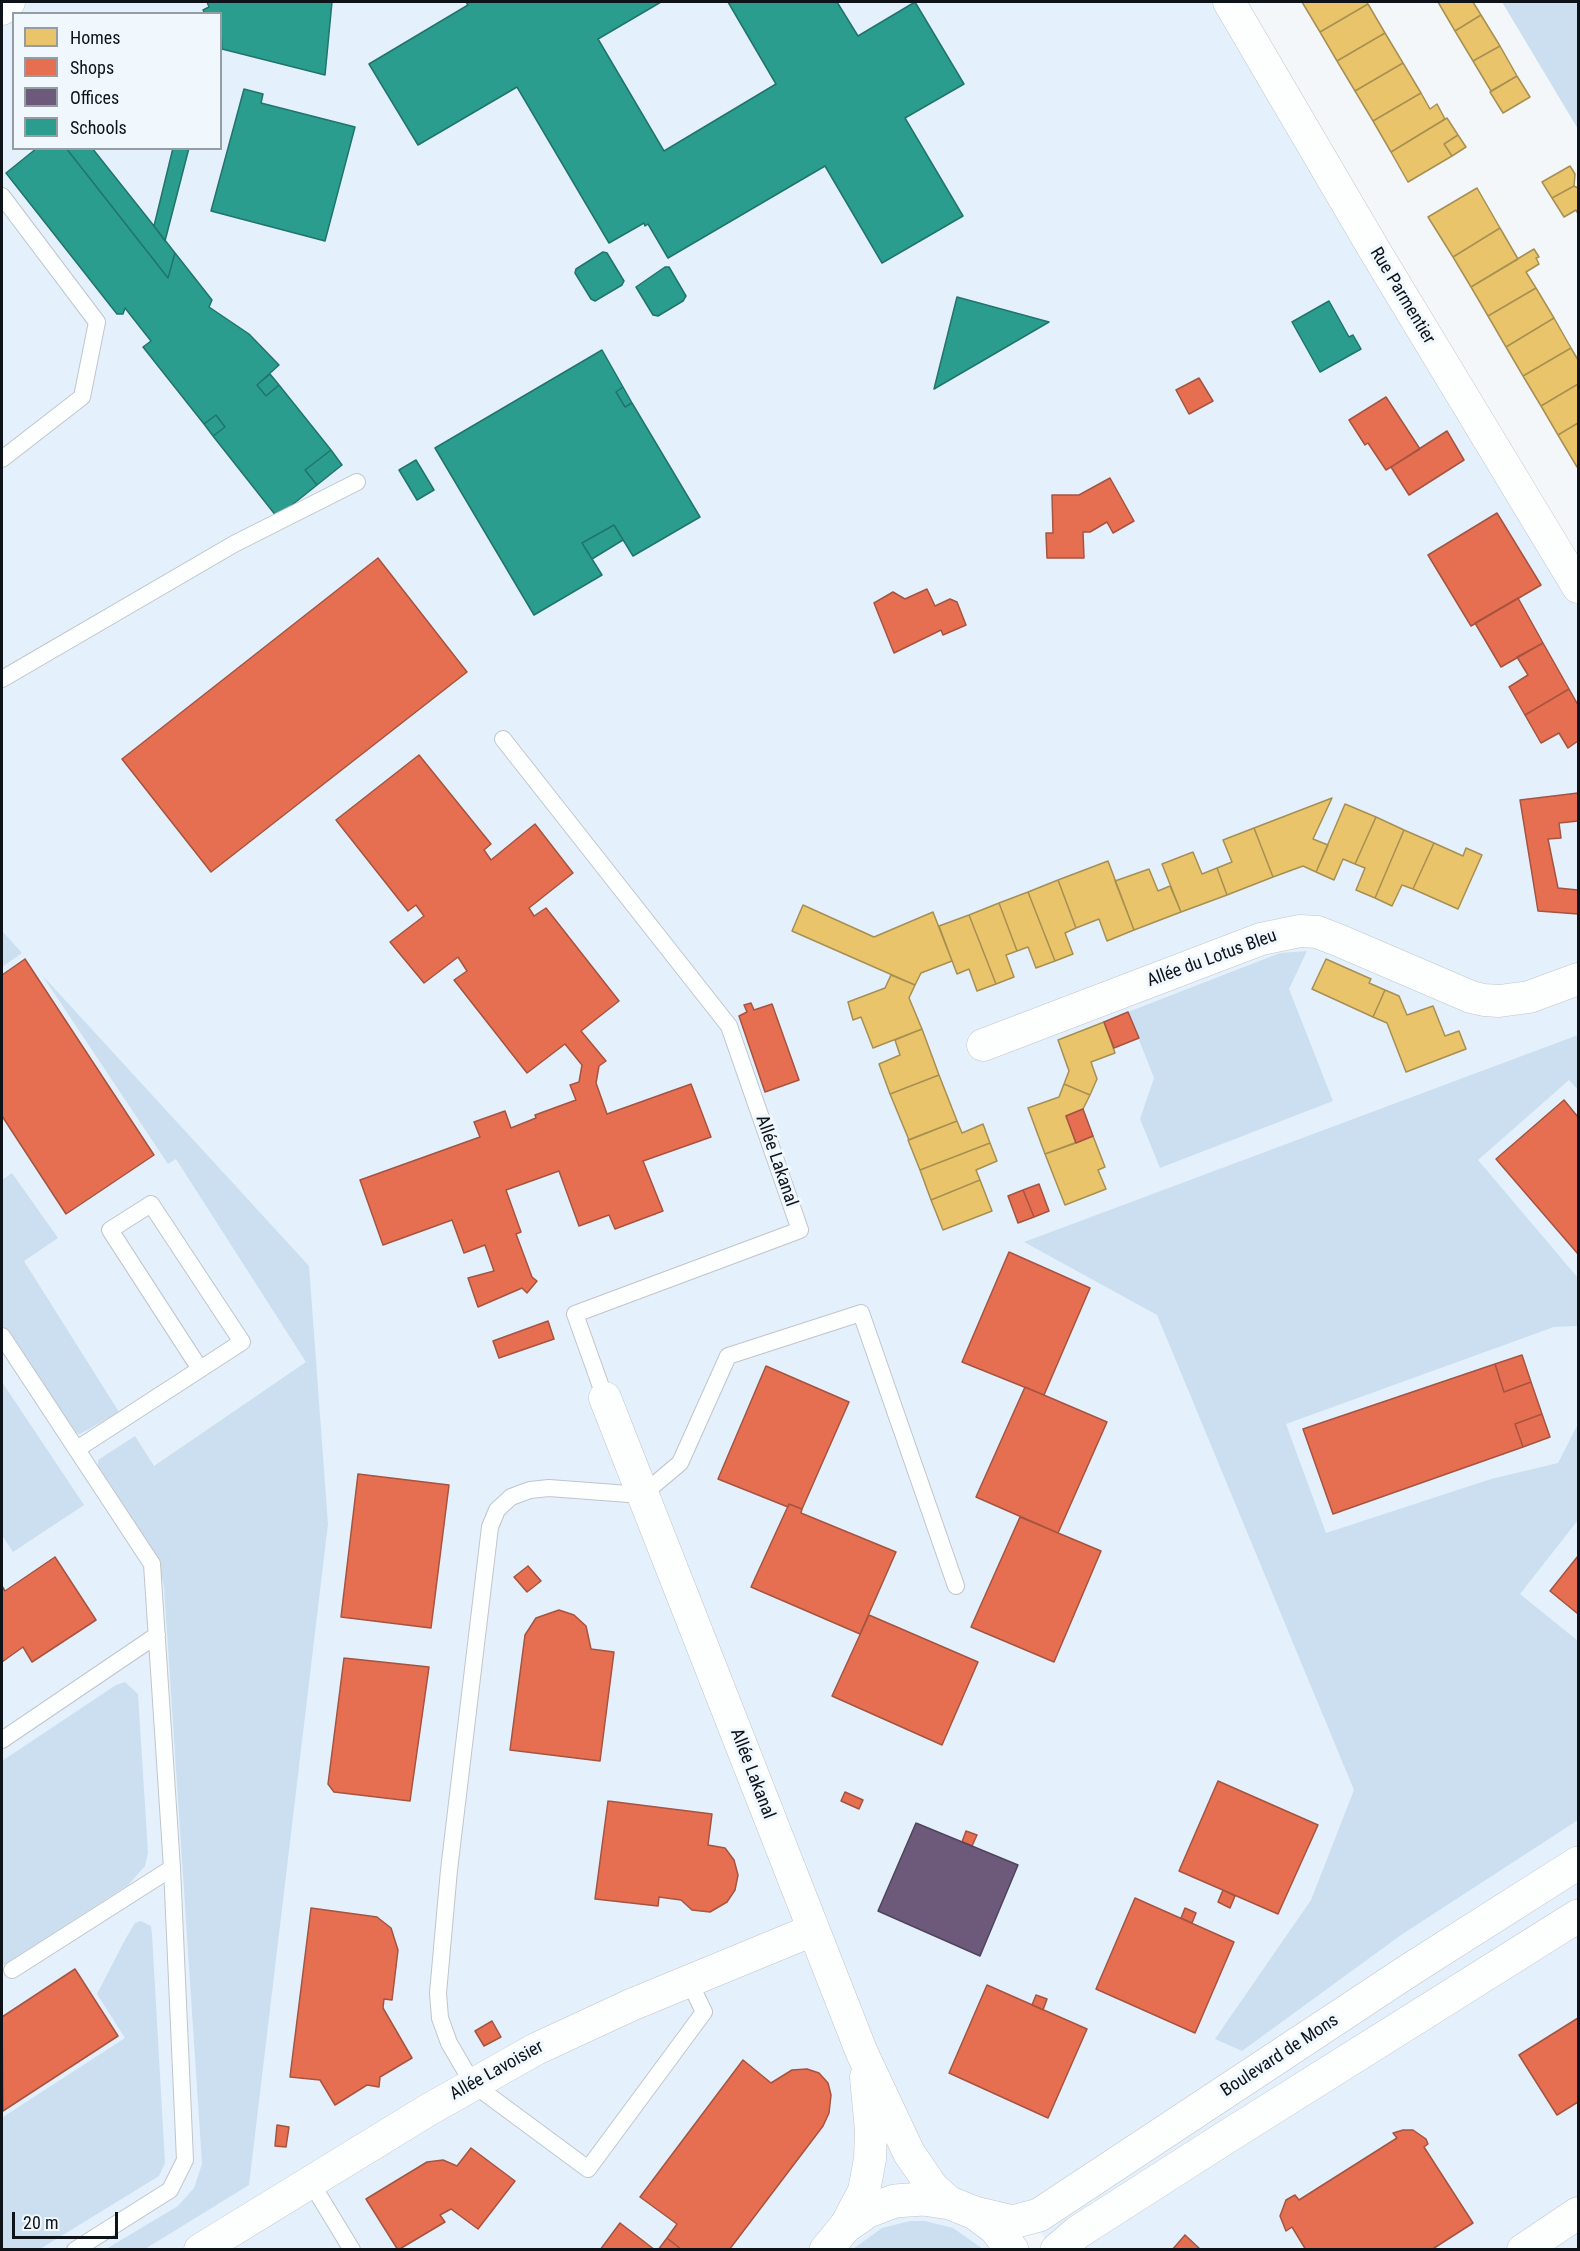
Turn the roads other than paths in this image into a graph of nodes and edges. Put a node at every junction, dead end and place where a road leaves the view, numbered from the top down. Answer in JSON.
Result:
{"nodes":[{"id":1,"x":9,"y":2,"type":"edge"},
{"id":2,"x":1229,"y":2,"type":"edge"},
{"id":3,"x":2,"y":9,"type":"edge"},
{"id":4,"x":2,"y":196,"type":"edge"},
{"id":5,"x":2,"y":459,"type":"edge"},
{"id":6,"x":357,"y":482,"type":"dead end"},
{"id":7,"x":1578,"y":587,"type":"edge"},
{"id":8,"x":2,"y":679,"type":"edge"},
{"id":9,"x":503,"y":739,"type":"dead end"},
{"id":10,"x":1578,"y":979,"type":"edge"},
{"id":11,"x":983,"y":1045,"type":"dead end"},
{"id":12,"x":2,"y":1336,"type":"edge"},
{"id":13,"x":200,"y":1369,"type":"junction"},
{"id":14,"x":605,"y":1398,"type":"joint"},
{"id":15,"x":77,"y":1449,"type":"junction"},
{"id":16,"x":642,"y":1495,"type":"junction"},
{"id":17,"x":956,"y":1586,"type":"dead end"},
{"id":18,"x":157,"y":1635,"type":"junction"},
{"id":19,"x":2,"y":1740,"type":"edge"},
{"id":20,"x":1578,"y":1863,"type":"edge"},
{"id":21,"x":172,"y":1868,"type":"junction"},
{"id":22,"x":1578,"y":1916,"type":"edge"},
{"id":23,"x":813,"y":1930,"type":"junction"},
{"id":24,"x":12,"y":1970,"type":"dead end"},
{"id":25,"x":689,"y":1981,"type":"junction"},
{"id":26,"x":862,"y":2053,"type":"junction"},
{"id":27,"x":473,"y":2084,"type":"junction"},
{"id":28,"x":310,"y":2181,"type":"junction"},
{"id":29,"x":963,"y":2208,"type":"junction"},
{"id":30,"x":1578,"y":2212,"type":"edge"},
{"id":31,"x":836,"y":2238,"type":"edge"},
{"id":32,"x":75,"y":2250,"type":"edge"},
{"id":33,"x":200,"y":2250,"type":"edge"},
{"id":34,"x":352,"y":2250,"type":"edge"},
{"id":35,"x":1012,"y":2250,"type":"edge"},
{"id":36,"x":1057,"y":2250,"type":"edge"},
{"id":37,"x":1523,"y":2250,"type":"edge"}],
"edges":[{"from":1,"to":3,"type":"street"},
{"from":2,"to":7,"type":"street","name":"Rue Parmentier"},
{"from":4,"to":5,"type":"lane"},
{"from":6,"to":8,"type":"lane"},
{"from":9,"to":14,"type":"lane","name":"Allée Lakanal"},
{"from":10,"to":11,"type":"street","name":"Allée du Lotus Bleu"},
{"from":12,"to":15,"type":"lane"},
{"from":13,"to":13,"type":"lane"},
{"from":13,"to":15,"type":"lane"},
{"from":14,"to":16,"type":"street","name":"Allée Lakanal"},
{"from":15,"to":18,"type":"lane"},
{"from":16,"to":17,"type":"lane"},
{"from":16,"to":23,"type":"street","name":"Allée Lakanal"},
{"from":16,"to":27,"type":"lane"},
{"from":18,"to":19,"type":"lane"},
{"from":18,"to":21,"type":"lane"},
{"from":20,"to":29,"type":"main road","name":"Boulevard de Mons"},
{"from":21,"to":24,"type":"lane"},
{"from":21,"to":32,"type":"lane"},
{"from":22,"to":36,"type":"main road"},
{"from":23,"to":25,"type":"street","name":"Allée Lavoisier"},
{"from":23,"to":26,"type":"street","name":"Allée Lakanal"},
{"from":25,"to":27,"type":"street","name":"Allée Lavoisier"},
{"from":25,"to":27,"type":"lane"},
{"from":26,"to":29,"type":"street","name":"Allée Lakanal"},
{"from":26,"to":31,"type":"street","name":"Allée Lakanal"},
{"from":27,"to":28,"type":"street","name":"Allée Lavoisier"},
{"from":28,"to":33,"type":"street","name":"Allée Lavoisier"},
{"from":28,"to":34,"type":"lane"},
{"from":29,"to":31,"type":"main road","name":"Boulevard de Mons"},
{"from":29,"to":35,"type":"main road"},
{"from":30,"to":37,"type":"street"}]}
